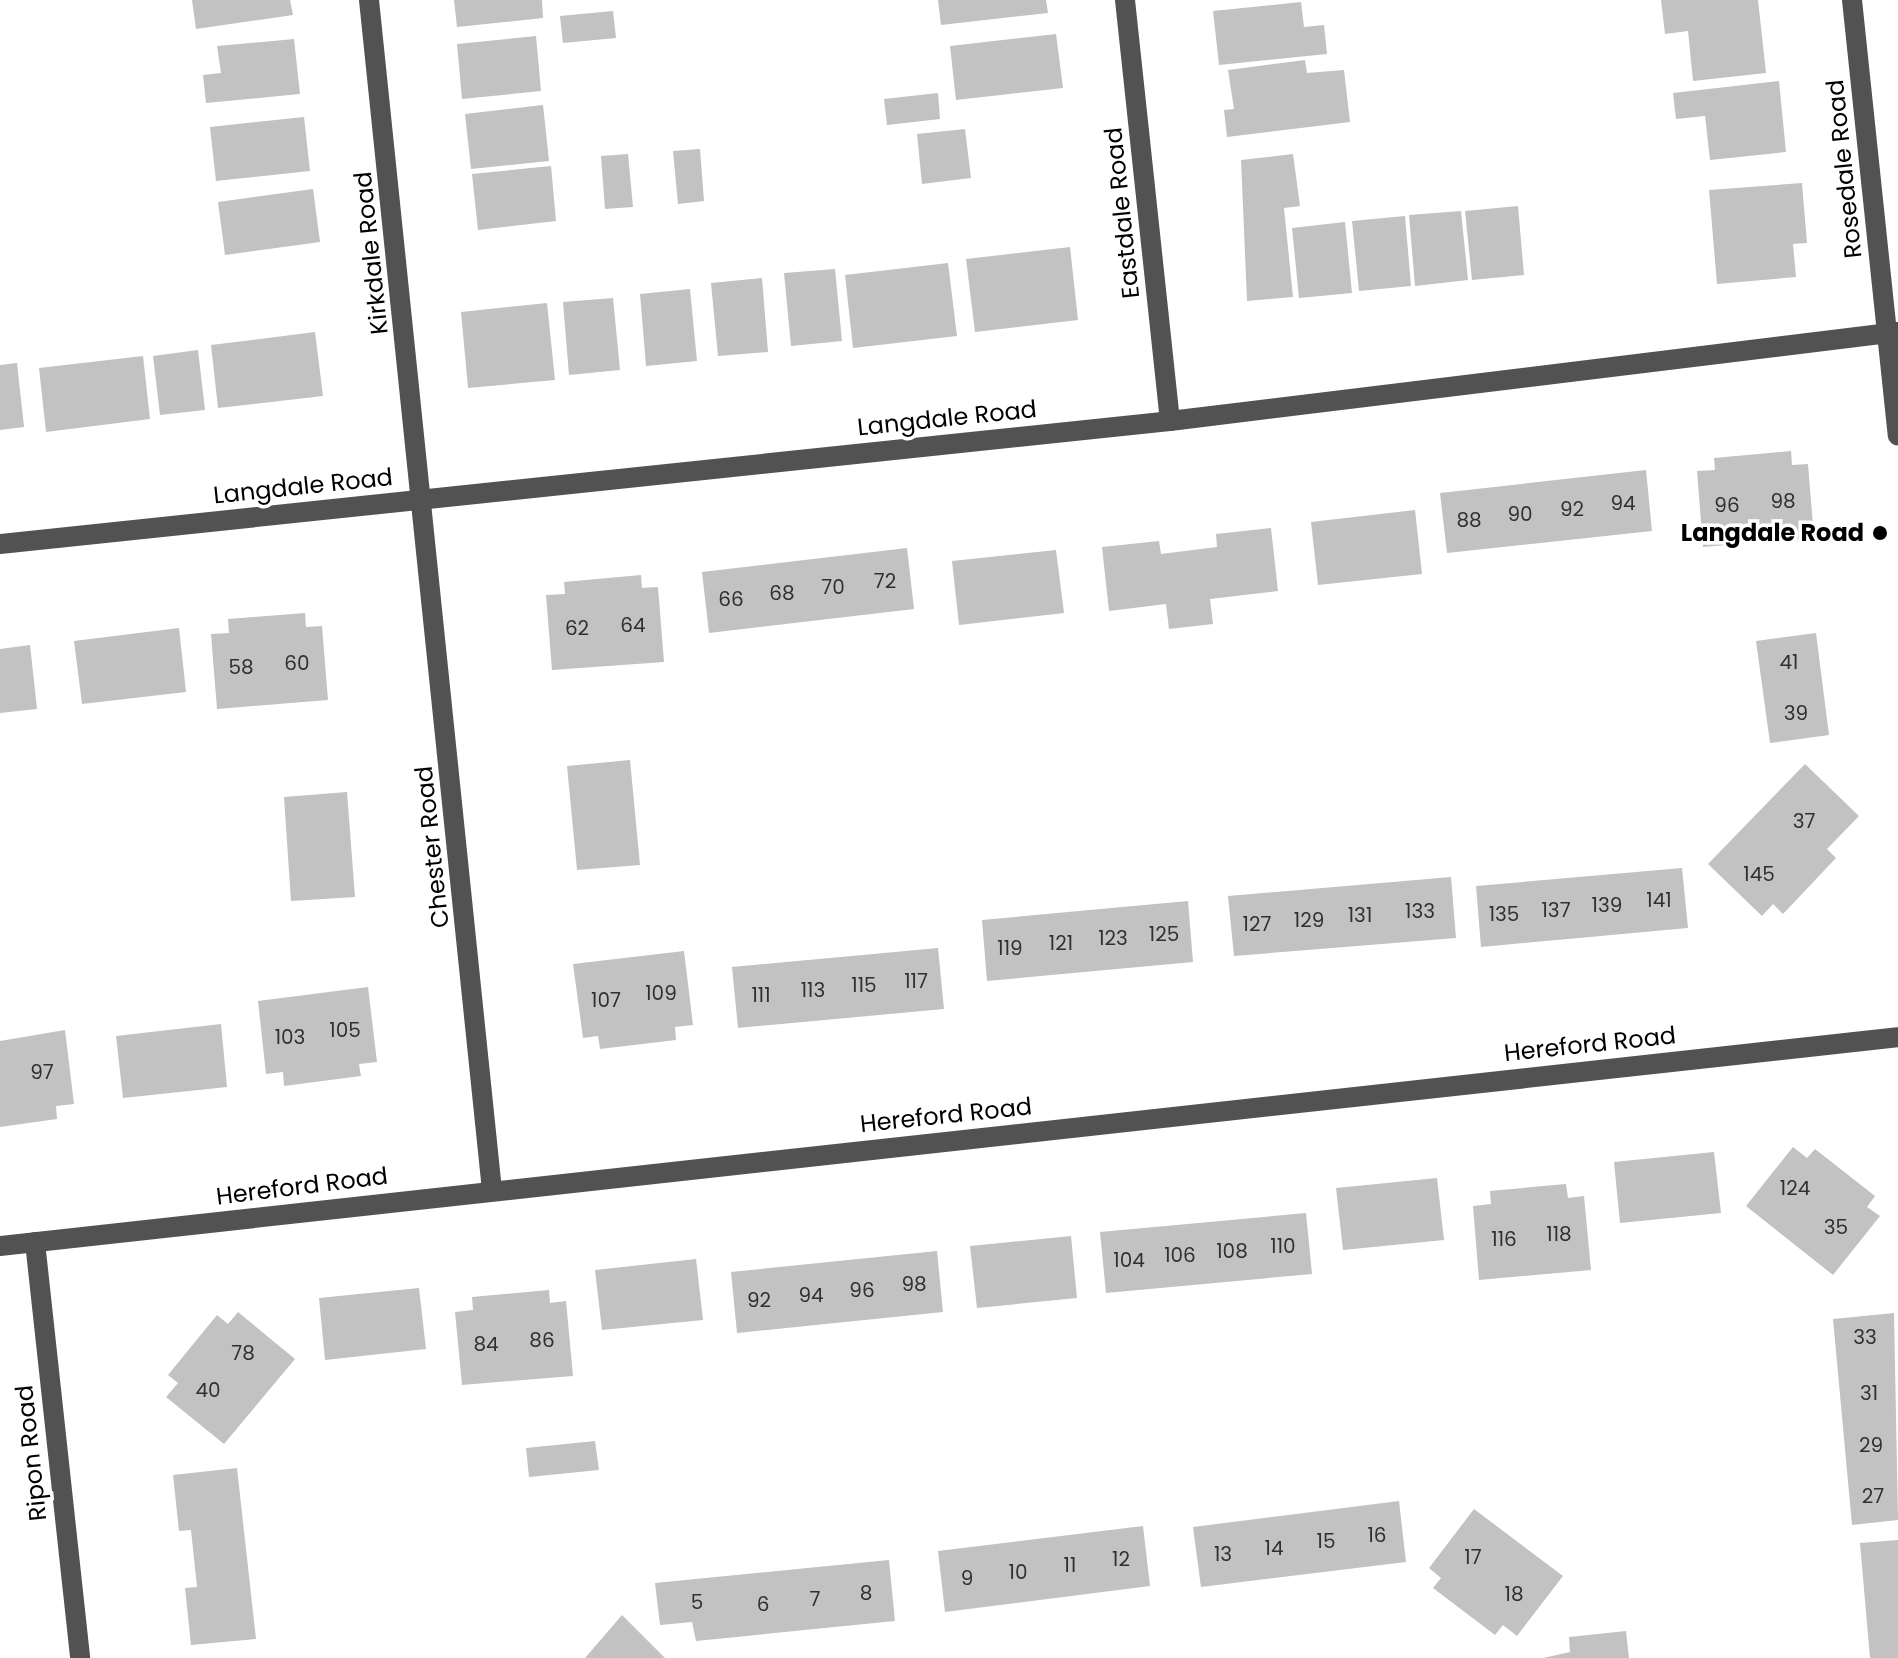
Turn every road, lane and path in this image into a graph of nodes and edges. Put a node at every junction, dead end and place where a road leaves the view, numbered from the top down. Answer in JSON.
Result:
{"nodes":[{"id":1,"x":369,"y":0,"type":"edge"},
{"id":2,"x":1125,"y":0,"type":"edge"},
{"id":3,"x":1852,"y":0,"type":"edge"},
{"id":4,"x":1892,"y":333,"type":"edge"},
{"id":5,"x":1170,"y":421,"type":"junction"},
{"id":6,"x":1898,"y":436,"type":"edge"},
{"id":7,"x":424,"y":499,"type":"junction"},
{"id":8,"x":0,"y":544,"type":"edge"},
{"id":9,"x":1898,"y":1037,"type":"edge"},
{"id":10,"x":492,"y":1190,"type":"junction"},
{"id":11,"x":35,"y":1242,"type":"junction"},
{"id":12,"x":0,"y":1246,"type":"edge"},
{"id":13,"x":80,"y":1658,"type":"edge"}],
"edges":[{"from":1,"to":7,"type":"street","name":"Kirkdale Road"},
{"from":2,"to":5,"type":"street","name":"Eastdale Road"},
{"from":3,"to":4,"type":"street","name":"Rosedale Road"},
{"from":4,"to":5,"type":"street","name":"Langdale Road"},
{"from":4,"to":6,"type":"street","name":"Rosedale Road"},
{"from":5,"to":7,"type":"street","name":"Langdale Road"},
{"from":7,"to":8,"type":"street","name":"Langdale Road"},
{"from":7,"to":10,"type":"street","name":"Chester Road"},
{"from":9,"to":10,"type":"street","name":"Hereford Road"},
{"from":10,"to":11,"type":"street","name":"Hereford Road"},
{"from":11,"to":12,"type":"street","name":"Hereford Road"},
{"from":11,"to":13,"type":"street","name":"Ripon Road"}]}
